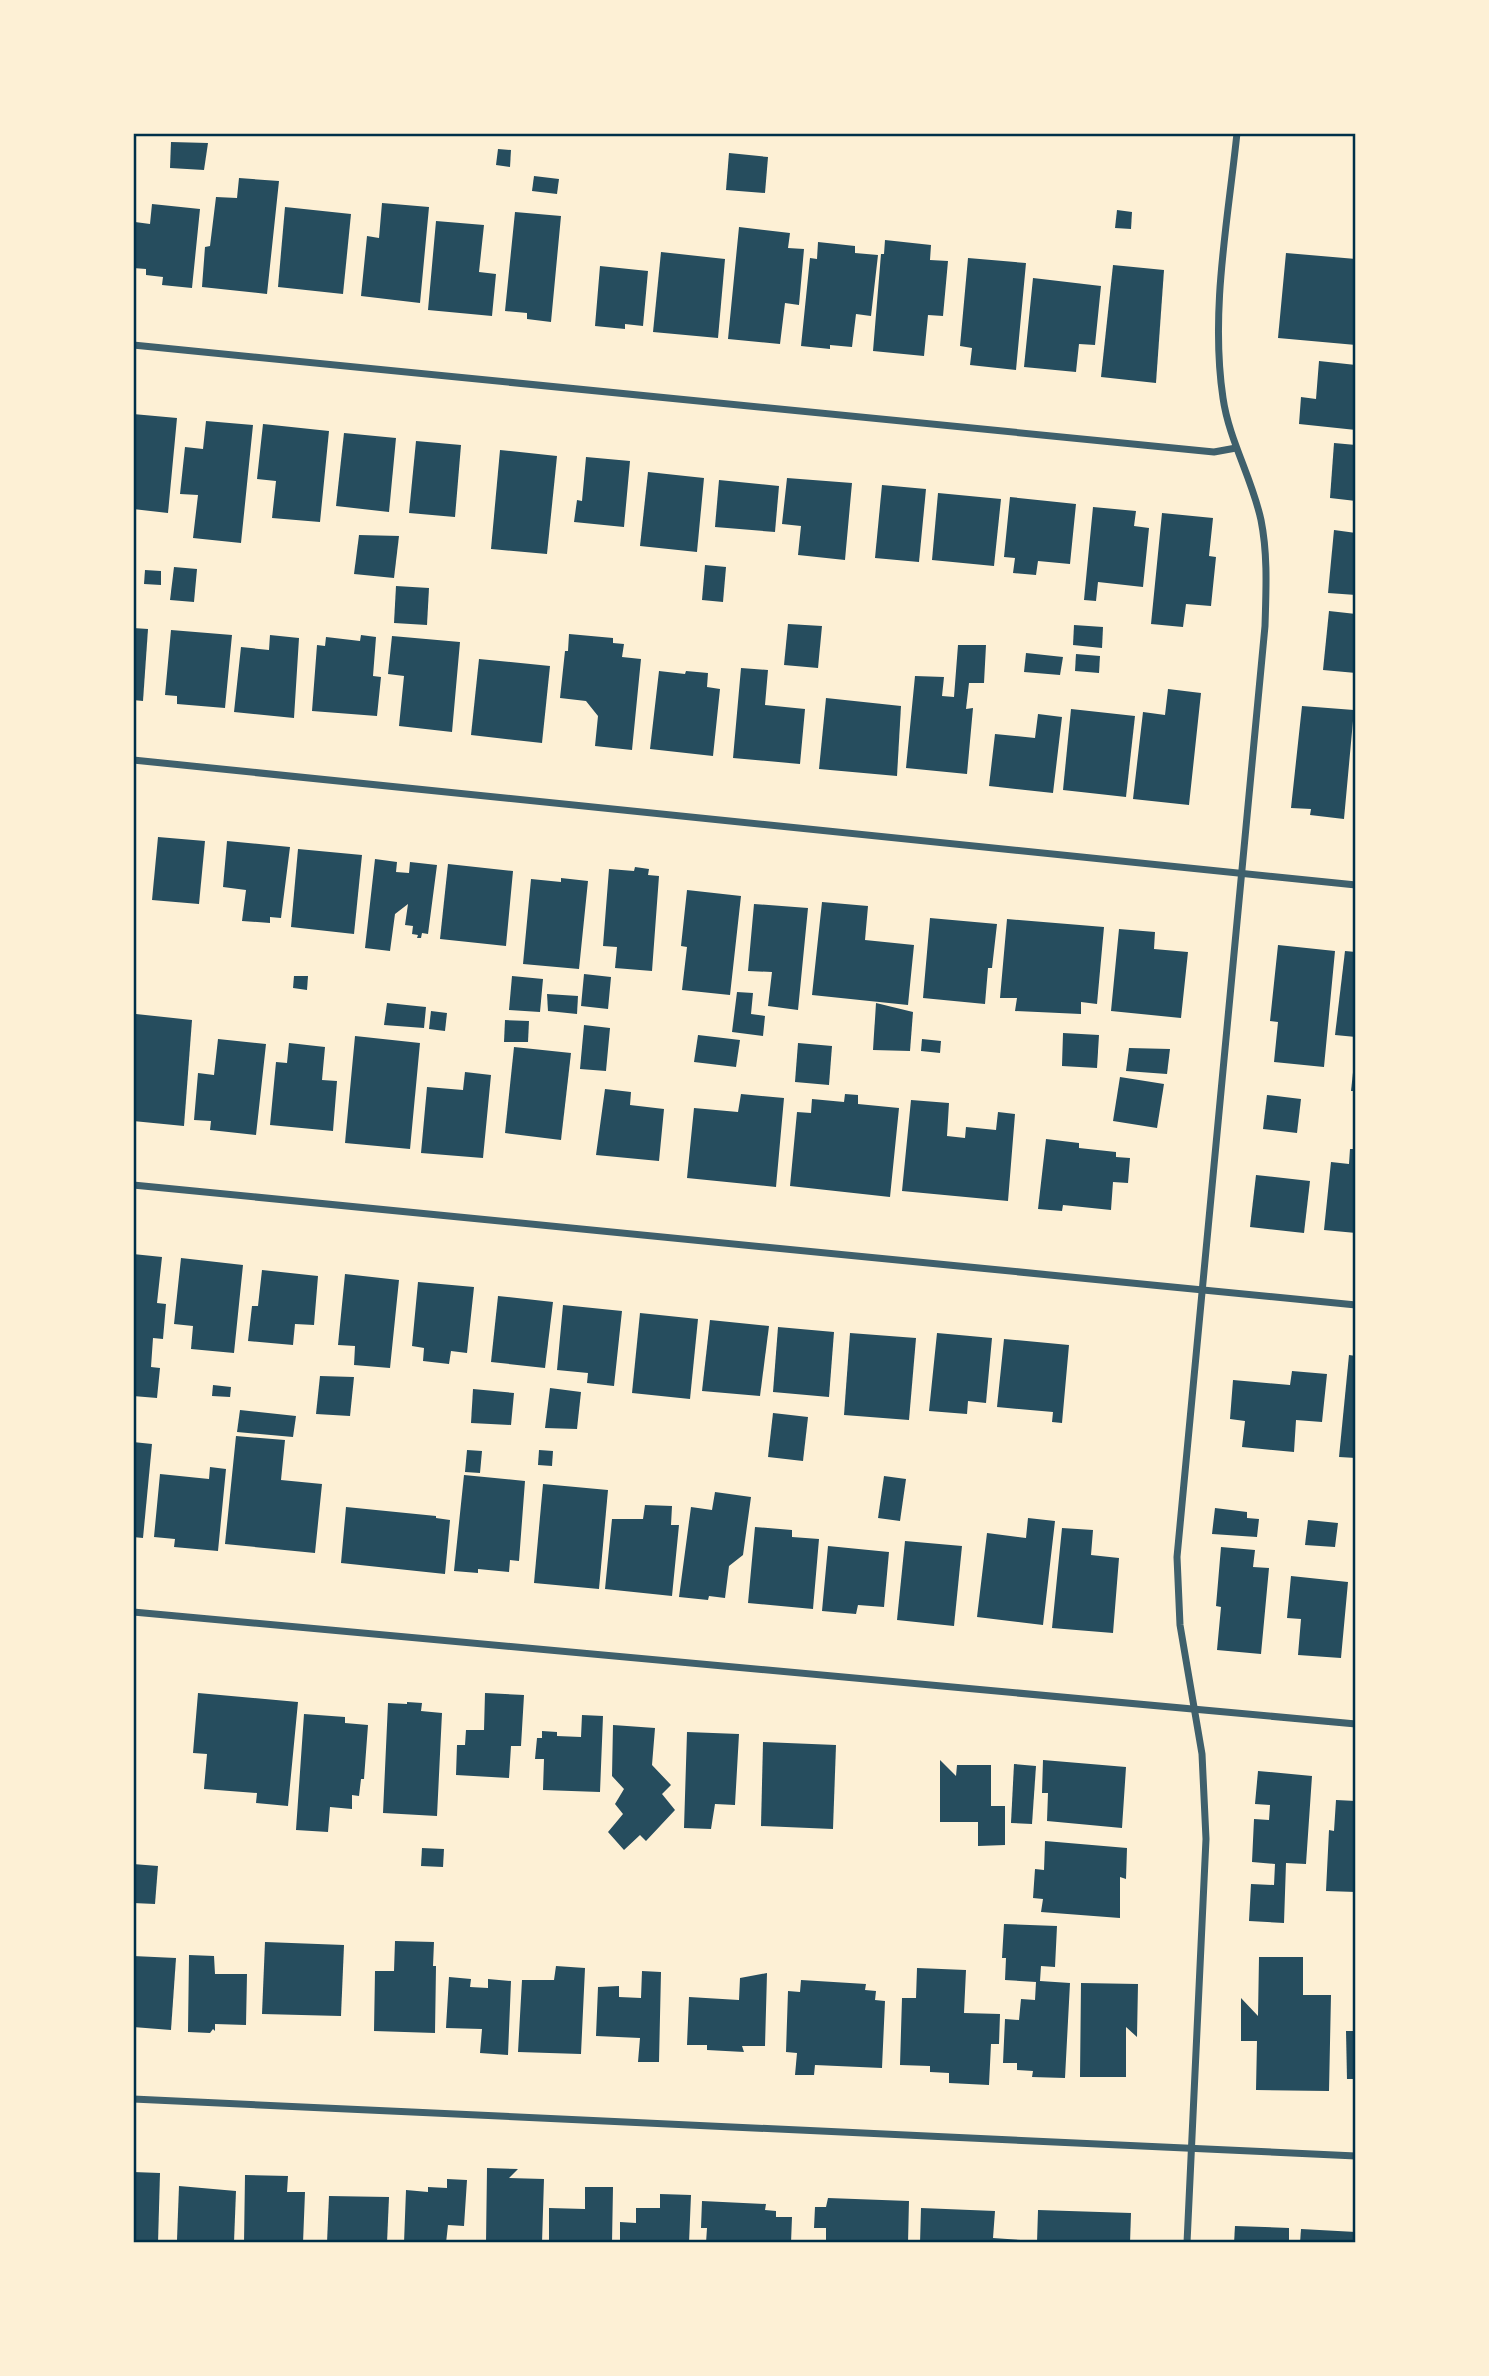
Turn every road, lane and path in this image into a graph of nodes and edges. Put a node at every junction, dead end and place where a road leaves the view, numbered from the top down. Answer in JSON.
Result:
{"nodes":[{"id":1,"x":1237,"y":133,"type":"edge"},
{"id":2,"x":133,"y":345,"type":"edge"},
{"id":3,"x":1236,"y":448,"type":"junction"},
{"id":4,"x":133,"y":760,"type":"edge"},
{"id":5,"x":1242,"y":874,"type":"junction"},
{"id":6,"x":1356,"y":885,"type":"edge"},
{"id":7,"x":133,"y":1185,"type":"edge"},
{"id":8,"x":1201,"y":1290,"type":"junction"},
{"id":9,"x":1356,"y":1305,"type":"edge"},
{"id":10,"x":133,"y":1612,"type":"edge"},
{"id":11,"x":1193,"y":1708,"type":"junction"},
{"id":12,"x":1356,"y":1724,"type":"edge"},
{"id":13,"x":133,"y":2099,"type":"edge"},
{"id":14,"x":1191,"y":2150,"type":"junction"},
{"id":15,"x":1356,"y":2156,"type":"edge"},
{"id":16,"x":1187,"y":2243,"type":"edge"}],
"edges":[{"from":1,"to":3,"type":"street"},
{"from":2,"to":3,"type":"street"},
{"from":3,"to":5,"type":"street"},
{"from":4,"to":5,"type":"street"},
{"from":5,"to":6,"type":"street"},
{"from":5,"to":8,"type":"street"},
{"from":7,"to":8,"type":"street"},
{"from":8,"to":9,"type":"street"},
{"from":8,"to":11,"type":"street"},
{"from":10,"to":11,"type":"street"},
{"from":11,"to":12,"type":"street"},
{"from":11,"to":14,"type":"street"},
{"from":13,"to":14,"type":"street"},
{"from":14,"to":15,"type":"street"},
{"from":14,"to":16,"type":"street"}]}
